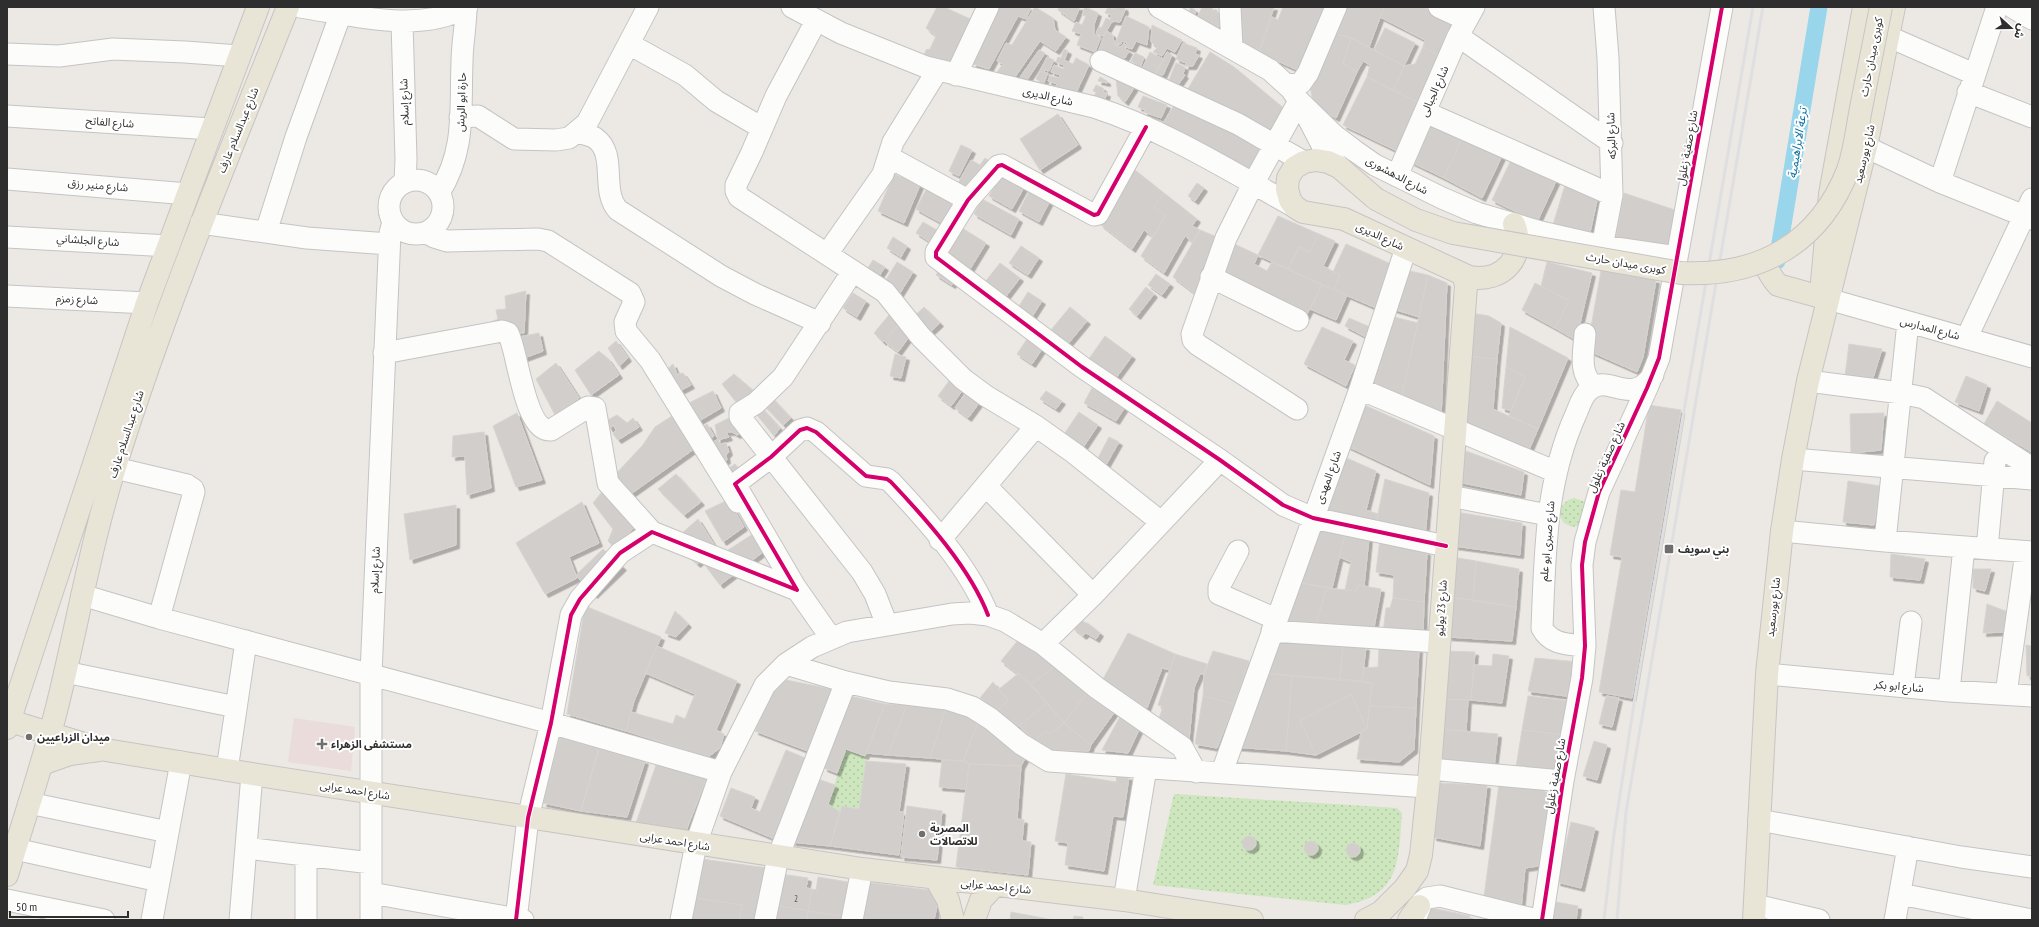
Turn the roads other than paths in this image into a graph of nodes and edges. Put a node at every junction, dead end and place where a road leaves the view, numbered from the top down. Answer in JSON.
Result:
{"nodes":[{"id":1,"x":258,"y":7,"type":"edge"},
{"id":2,"x":288,"y":7,"type":"edge"},
{"id":3,"x":300,"y":7,"type":"edge"},
{"id":4,"x":467,"y":7,"type":"edge"},
{"id":5,"x":648,"y":7,"type":"edge"},
{"id":6,"x":792,"y":7,"type":"edge"},
{"id":7,"x":988,"y":7,"type":"edge"},
{"id":8,"x":1159,"y":7,"type":"edge"},
{"id":9,"x":1230,"y":7,"type":"edge"},
{"id":10,"x":1336,"y":7,"type":"edge"},
{"id":11,"x":1439,"y":7,"type":"edge"},
{"id":12,"x":1604,"y":7,"type":"edge"},
{"id":13,"x":1722,"y":7,"type":"edge"},
{"id":14,"x":1864,"y":7,"type":"edge"},
{"id":15,"x":1881,"y":7,"type":"edge"},
{"id":16,"x":1894,"y":7,"type":"edge"},
{"id":17,"x":1997,"y":7,"type":"edge"},
{"id":18,"x":2012,"y":7,"type":"edge"},
{"id":19,"x":341,"y":13,"type":"junction"},
{"id":20,"x":2032,"y":19,"type":"edge"},
{"id":21,"x":816,"y":21,"type":"junction"},
{"id":22,"x":1466,"y":21,"type":"edge"},
{"id":23,"x":402,"y":22,"type":"junction"},
{"id":24,"x":1887,"y":36,"type":"junction"},
{"id":25,"x":629,"y":44,"type":"junction"},
{"id":26,"x":1232,"y":48,"type":"junction"},
{"id":27,"x":7,"y":54,"type":"edge"},
{"id":28,"x":239,"y":56,"type":"junction"},
{"id":29,"x":1101,"y":61,"type":"dead end"},
{"id":30,"x":946,"y":73,"type":"junction"},
{"id":31,"x":1971,"y":83,"type":"junction"},
{"id":32,"x":1287,"y":85,"type":"junction"},
{"id":33,"x":1299,"y":101,"type":"junction"},
{"id":34,"x":1425,"y":112,"type":"junction"},
{"id":35,"x":7,"y":116,"type":"edge"},
{"id":36,"x":460,"y":116,"type":"junction"},
{"id":37,"x":2032,"y":117,"type":"edge"},
{"id":38,"x":1146,"y":127,"type":"junction"},
{"id":39,"x":762,"y":128,"type":"junction"},
{"id":40,"x":212,"y":129,"type":"junction"},
{"id":41,"x":577,"y":132,"type":"junction"},
{"id":42,"x":1612,"y":143,"type":"junction"},
{"id":43,"x":1274,"y":144,"type":"junction"},
{"id":44,"x":1866,"y":147,"type":"junction"},
{"id":45,"x":889,"y":157,"type":"junction"},
{"id":46,"x":1304,"y":162,"type":"junction"},
{"id":47,"x":1339,"y":167,"type":"junction"},
{"id":48,"x":1397,"y":176,"type":"junction"},
{"id":49,"x":7,"y":179,"type":"edge"},
{"id":50,"x":405,"y":182,"type":"junction"},
{"id":51,"x":1940,"y":182,"type":"junction"},
{"id":52,"x":1253,"y":184,"type":"junction"},
{"id":53,"x":439,"y":193,"type":"junction"},
{"id":54,"x":188,"y":194,"type":"junction"},
{"id":55,"x":1612,"y":195,"type":"junction"},
{"id":56,"x":968,"y":200,"type":"junction"},
{"id":57,"x":1296,"y":207,"type":"junction"},
{"id":58,"x":2029,"y":212,"type":"edge"},
{"id":59,"x":393,"y":222,"type":"junction"},
{"id":60,"x":201,"y":223,"type":"junction"},
{"id":61,"x":1514,"y":224,"type":"junction"},
{"id":62,"x":266,"y":232,"type":"junction"},
{"id":63,"x":427,"y":232,"type":"junction"},
{"id":64,"x":7,"y":237,"type":"edge"},
{"id":65,"x":389,"y":244,"type":"junction"},
{"id":66,"x":169,"y":246,"type":"junction"},
{"id":67,"x":1406,"y":248,"type":"junction"},
{"id":68,"x":1516,"y":252,"type":"junction"},
{"id":69,"x":827,"y":254,"type":"junction"},
{"id":70,"x":1601,"y":255,"type":"junction"},
{"id":71,"x":1677,"y":257,"type":"junction"},
{"id":72,"x":1761,"y":262,"type":"dead end"},
{"id":73,"x":853,"y":271,"type":"junction"},
{"id":74,"x":1461,"y":274,"type":"junction"},
{"id":75,"x":1211,"y":277,"type":"junction"},
{"id":76,"x":1673,"y":277,"type":"junction"},
{"id":77,"x":7,"y":296,"type":"edge"},
{"id":78,"x":1818,"y":296,"type":"junction"},
{"id":79,"x":147,"y":303,"type":"junction"},
{"id":80,"x":1298,"y":320,"type":"dead end"},
{"id":81,"x":1908,"y":322,"type":"junction"},
{"id":82,"x":820,"y":323,"type":"junction"},
{"id":83,"x":1585,"y":334,"type":"dead end"},
{"id":84,"x":1967,"y":338,"type":"junction"},
{"id":85,"x":384,"y":353,"type":"junction"},
{"id":86,"x":2032,"y":357,"type":"edge"},
{"id":87,"x":1654,"y":374,"type":"junction"},
{"id":88,"x":1808,"y":381,"type":"junction"},
{"id":89,"x":1594,"y":386,"type":"junction"},
{"id":90,"x":1360,"y":390,"type":"junction"},
{"id":91,"x":1901,"y":392,"type":"junction"},
{"id":92,"x":1297,"y":409,"type":"dead end"},
{"id":93,"x":1036,"y":426,"type":"junction"},
{"id":94,"x":1455,"y":428,"type":"junction"},
{"id":95,"x":1996,"y":444,"type":"junction"},
{"id":96,"x":772,"y":457,"type":"junction"},
{"id":97,"x":1793,"y":459,"type":"junction"},
{"id":98,"x":1220,"y":460,"type":"junction"},
{"id":99,"x":1892,"y":467,"type":"junction"},
{"id":100,"x":115,"y":468,"type":"junction"},
{"id":101,"x":2032,"y":468,"type":"edge"},
{"id":102,"x":1556,"y":472,"type":"junction"},
{"id":103,"x":1994,"y":475,"type":"junction"},
{"id":104,"x":2032,"y":479,"type":"edge"},
{"id":105,"x":986,"y":486,"type":"junction"},
{"id":106,"x":1450,"y":496,"type":"junction"},
{"id":107,"x":1548,"y":515,"type":"junction"},
{"id":108,"x":1313,"y":518,"type":"junction"},
{"id":109,"x":1161,"y":522,"type":"junction"},
{"id":110,"x":1782,"y":531,"type":"junction"},
{"id":111,"x":652,"y":532,"type":"junction"},
{"id":112,"x":940,"y":540,"type":"junction"},
{"id":113,"x":1885,"y":541,"type":"junction"},
{"id":114,"x":1446,"y":546,"type":"junction"},
{"id":115,"x":1964,"y":547,"type":"junction"},
{"id":116,"x":1987,"y":549,"type":"junction"},
{"id":117,"x":1238,"y":551,"type":"dead end"},
{"id":118,"x":2029,"y":552,"type":"edge"},
{"id":119,"x":797,"y":590,"type":"junction"},
{"id":120,"x":82,"y":595,"type":"junction"},
{"id":121,"x":1093,"y":595,"type":"junction"},
{"id":122,"x":988,"y":615,"type":"junction"},
{"id":123,"x":159,"y":618,"type":"junction"},
{"id":124,"x":1911,"y":622,"type":"dead end"},
{"id":125,"x":887,"y":625,"type":"junction"},
{"id":126,"x":1274,"y":625,"type":"junction"},
{"id":127,"x":831,"y":638,"type":"junction"},
{"id":128,"x":246,"y":641,"type":"junction"},
{"id":129,"x":1438,"y":642,"type":"junction"},
{"id":130,"x":1042,"y":644,"type":"junction"},
{"id":131,"x":1584,"y":646,"type":"junction"},
{"id":132,"x":786,"y":664,"type":"junction"},
{"id":133,"x":65,"y":672,"type":"junction"},
{"id":134,"x":371,"y":674,"type":"junction"},
{"id":135,"x":1766,"y":674,"type":"junction"},
{"id":136,"x":846,"y":682,"type":"junction"},
{"id":137,"x":1903,"y":686,"type":"junction"},
{"id":138,"x":1948,"y":691,"type":"junction"},
{"id":139,"x":2006,"y":694,"type":"junction"},
{"id":140,"x":2032,"y":696,"type":"edge"},
{"id":141,"x":236,"y":707,"type":"junction"},
{"id":142,"x":8,"y":723,"type":"edge"},
{"id":143,"x":551,"y":723,"type":"junction"},
{"id":144,"x":50,"y":735,"type":"junction"},
{"id":145,"x":100,"y":749,"type":"junction"},
{"id":146,"x":180,"y":762,"type":"junction"},
{"id":147,"x":42,"y":764,"type":"junction"},
{"id":148,"x":1146,"y":768,"type":"junction"},
{"id":149,"x":227,"y":770,"type":"junction"},
{"id":150,"x":721,"y":772,"type":"junction"},
{"id":151,"x":1196,"y":772,"type":"junction"},
{"id":152,"x":1222,"y":772,"type":"junction"},
{"id":153,"x":252,"y":774,"type":"junction"},
{"id":154,"x":1428,"y":778,"type":"junction"},
{"id":155,"x":1563,"y":781,"type":"junction"},
{"id":156,"x":370,"y":792,"type":"junction"},
{"id":157,"x":29,"y":803,"type":"junction"},
{"id":158,"x":528,"y":818,"type":"junction"},
{"id":159,"x":1759,"y":820,"type":"junction"},
{"id":160,"x":168,"y":832,"type":"junction"},
{"id":161,"x":696,"y":844,"type":"junction"},
{"id":162,"x":1908,"y":847,"type":"junction"},
{"id":163,"x":246,"y":848,"type":"junction"},
{"id":164,"x":15,"y":849,"type":"junction"},
{"id":165,"x":306,"y":855,"type":"junction"},
{"id":166,"x":778,"y":856,"type":"junction"},
{"id":167,"x":371,"y":863,"type":"junction"},
{"id":168,"x":2032,"y":867,"type":"edge"},
{"id":169,"x":862,"y":869,"type":"junction"},
{"id":170,"x":7,"y":875,"type":"edge"},
{"id":171,"x":936,"y":879,"type":"junction"},
{"id":172,"x":160,"y":881,"type":"junction"},
{"id":173,"x":994,"y":886,"type":"junction"},
{"id":174,"x":371,"y":893,"type":"junction"},
{"id":175,"x":1900,"y":894,"type":"junction"},
{"id":176,"x":7,"y":900,"type":"edge"},
{"id":177,"x":1124,"y":900,"type":"junction"},
{"id":178,"x":1755,"y":912,"type":"edge"},
{"id":179,"x":1414,"y":915,"type":"edge"},
{"id":180,"x":104,"y":920,"type":"edge"},
{"id":181,"x":152,"y":920,"type":"edge"},
{"id":182,"x":240,"y":920,"type":"edge"},
{"id":183,"x":306,"y":920,"type":"edge"},
{"id":184,"x":371,"y":920,"type":"edge"},
{"id":185,"x":518,"y":920,"type":"edge"},
{"id":186,"x":681,"y":920,"type":"edge"},
{"id":187,"x":766,"y":920,"type":"edge"},
{"id":188,"x":852,"y":920,"type":"edge"},
{"id":189,"x":953,"y":920,"type":"edge"},
{"id":190,"x":974,"y":920,"type":"edge"},
{"id":191,"x":1252,"y":920,"type":"edge"},
{"id":192,"x":1366,"y":920,"type":"edge"},
{"id":193,"x":1538,"y":920,"type":"edge"},
{"id":194,"x":1542,"y":920,"type":"edge"},
{"id":195,"x":1818,"y":920,"type":"edge"},
{"id":196,"x":1895,"y":920,"type":"edge"},
{"id":197,"x":2032,"y":920,"type":"edge"}],
"edges":[{"from":1,"to":28,"type":"main road","name":"شارع عبدالسلام عارف"},
{"from":2,"to":60,"type":"main road","name":"شارع عبدالسلام عارف"},
{"from":3,"to":19,"type":"street"},
{"from":4,"to":23,"type":"street"},
{"from":4,"to":36,"type":"street","name":"حارة ابو الريش"},
{"from":5,"to":25,"type":"street"},
{"from":6,"to":21,"type":"street","name":"شارع الديرى"},
{"from":7,"to":30,"type":"street"},
{"from":8,"to":26,"type":"street","name":"شارع الدهشورى"},
{"from":9,"to":26,"type":"street"},
{"from":10,"to":32,"type":"street"},
{"from":11,"to":22,"type":"street"},
{"from":12,"to":42,"type":"street","name":"شارع البركه"},
{"from":13,"to":71,"type":"street","name":"شارع صفية زغلول"},
{"from":14,"to":78,"type":"main road"},
{"from":15,"to":47,"type":"main road","name":"كوبرى ميدان حارث","bridge":true},
{"from":16,"to":24,"type":"main road","name":"شارع بورسعيد"},
{"from":17,"to":31,"type":"street"},
{"from":18,"to":20,"type":"street"},
{"from":19,"to":23,"type":"street"},
{"from":19,"to":62,"type":"street"},
{"from":21,"to":30,"type":"street","name":"شارع الديرى"},
{"from":21,"to":39,"type":"street"},
{"from":22,"to":34,"type":"street","name":"شارع الجبالى"},
{"from":22,"to":42,"type":"street"},
{"from":23,"to":50,"type":"street","name":"شارع إسلام"},
{"from":24,"to":31,"type":"street"},
{"from":24,"to":44,"type":"main road","name":"شارع بورسعيد"},
{"from":25,"to":39,"type":"street"},
{"from":25,"to":41,"type":"street"},
{"from":26,"to":32,"type":"street","name":"شارع الدهشورى"},
{"from":27,"to":28,"type":"street"},
{"from":28,"to":40,"type":"main road","name":"شارع عبدالسلام عارف"},
{"from":29,"to":43,"type":"street"},
{"from":30,"to":38,"type":"street","name":"شارع الديرى"},
{"from":30,"to":45,"type":"street"},
{"from":31,"to":37,"type":"street"},
{"from":31,"to":51,"type":"street"},
{"from":32,"to":33,"type":"street","name":"شارع الدهشورى"},
{"from":33,"to":43,"type":"street"},
{"from":33,"to":47,"type":"street","name":"كوبرى ميدان حارث"},
{"from":33,"to":48,"type":"street","name":"شارع الدهشورى"},
{"from":34,"to":48,"type":"street","name":"شارع الجبالى"},
{"from":34,"to":55,"type":"street"},
{"from":35,"to":40,"type":"street","name":"شارع الفاتح"},
{"from":36,"to":41,"type":"street"},
{"from":36,"to":53,"type":"street","name":"حارة ابو الريش"},
{"from":38,"to":52,"type":"street","name":"شارع الديرى"},
{"from":38,"to":56,"type":"street"},
{"from":39,"to":69,"type":"street"},
{"from":40,"to":54,"type":"main road","name":"شارع عبدالسلام عارف"},
{"from":41,"to":82,"type":"street"},
{"from":42,"to":55,"type":"street","name":"شارع البركه"},
{"from":43,"to":46,"type":"street"},
{"from":43,"to":52,"type":"street"},
{"from":44,"to":51,"type":"street"},
{"from":44,"to":78,"type":"main road","name":"شارع بورسعيد"},
{"from":45,"to":56,"type":"street"},
{"from":45,"to":69,"type":"street"},
{"from":46,"to":47,"type":"main road"},
{"from":46,"to":57,"type":"main road"},
{"from":48,"to":61,"type":"street","name":"شارع الدهشورى"},
{"from":49,"to":54,"type":"street","name":"شارع منير رزق"},
{"from":50,"to":53,"type":"street"},
{"from":50,"to":59,"type":"street"},
{"from":51,"to":58,"type":"street"},
{"from":52,"to":57,"type":"street","name":"شارع الديرى"},
{"from":52,"to":75,"type":"street"},
{"from":53,"to":63,"type":"street"},
{"from":54,"to":66,"type":"main road","name":"شارع عبدالسلام عارف"},
{"from":55,"to":70,"type":"street","name":"شارع البركه"},
{"from":56,"to":98,"type":"street"},
{"from":57,"to":67,"type":"main road","name":"شارع الديرى"},
{"from":58,"to":84,"type":"street"},
{"from":59,"to":63,"type":"street"},
{"from":59,"to":65,"type":"street","name":"شارع إسلام"},
{"from":60,"to":62,"type":"street"},
{"from":60,"to":100,"type":"main road","name":"شارع عبدالسلام عارف"},
{"from":61,"to":68,"type":"main road"},
{"from":61,"to":70,"type":"street","name":"شارع الدهشورى"},
{"from":62,"to":65,"type":"street"},
{"from":63,"to":119,"type":"street"},
{"from":64,"to":66,"type":"street","name":"شارع الجلشاني"},
{"from":65,"to":85,"type":"street","name":"شارع إسلام"},
{"from":66,"to":79,"type":"main road","name":"شارع عبدالسلام عارف"},
{"from":67,"to":74,"type":"main road","name":"شارع الديرى"},
{"from":67,"to":90,"type":"street","name":"شارع المهدى"},
{"from":68,"to":70,"type":"street"},
{"from":68,"to":74,"type":"main road","name":"شارع الديرى"},
{"from":69,"to":73,"type":"street"},
{"from":70,"to":71,"type":"street","name":"شارع الدهشورى"},
{"from":70,"to":76,"type":"street"},
{"from":71,"to":76,"type":"street","name":"شارع صفية زغلول"},
{"from":72,"to":78,"type":"main road"},
{"from":73,"to":82,"type":"street"},
{"from":73,"to":93,"type":"street"},
{"from":74,"to":94,"type":"main road","name":"شارع 23 يوليو"},
{"from":75,"to":80,"type":"street"},
{"from":75,"to":92,"type":"street"},
{"from":76,"to":87,"type":"street","name":"شارع صفية زغلول"},
{"from":77,"to":79,"type":"street","name":"شارع زمزم"},
{"from":78,"to":81,"type":"street","name":"شارع المدارس"},
{"from":78,"to":88,"type":"main road","name":"شارع بورسعيد"},
{"from":79,"to":142,"type":"main road","name":"شارع عبدالسلام عارف"},
{"from":81,"to":84,"type":"street","name":"شارع المدارس"},
{"from":81,"to":91,"type":"street"},
{"from":82,"to":96,"type":"street"},
{"from":83,"to":89,"type":"street"},
{"from":84,"to":86,"type":"street","name":"شارع المدارس"},
{"from":85,"to":111,"type":"street"},
{"from":85,"to":134,"type":"street","name":"شارع إسلام"},
{"from":87,"to":89,"type":"street"},
{"from":87,"to":131,"type":"street","name":"شارع صفية زغلول"},
{"from":88,"to":91,"type":"street"},
{"from":88,"to":97,"type":"main road","name":"شارع بورسعيد"},
{"from":89,"to":102,"type":"street","name":"شارع صبرى ابو علم"},
{"from":90,"to":94,"type":"street"},
{"from":90,"to":108,"type":"street","name":"شارع المهدى"},
{"from":91,"to":95,"type":"street"},
{"from":91,"to":99,"type":"street"},
{"from":93,"to":105,"type":"street"},
{"from":93,"to":109,"type":"street"},
{"from":94,"to":102,"type":"street"},
{"from":94,"to":106,"type":"main road","name":"شارع 23 يوليو"},
{"from":95,"to":101,"type":"street"},
{"from":95,"to":103,"type":"street"},
{"from":96,"to":112,"type":"street"},
{"from":96,"to":119,"type":"street"},
{"from":96,"to":125,"type":"street"},
{"from":97,"to":99,"type":"street"},
{"from":97,"to":110,"type":"main road","name":"شارع بورسعيد"},
{"from":98,"to":108,"type":"street"},
{"from":98,"to":109,"type":"street"},
{"from":99,"to":103,"type":"street"},
{"from":99,"to":113,"type":"street"},
{"from":100,"to":120,"type":"main road","name":"شارع عبدالسلام عارف"},
{"from":100,"to":123,"type":"street"},
{"from":102,"to":107,"type":"street","name":"شارع صبرى ابو علم"},
{"from":103,"to":104,"type":"street"},
{"from":103,"to":116,"type":"street"},
{"from":105,"to":112,"type":"street"},
{"from":105,"to":121,"type":"street"},
{"from":106,"to":107,"type":"street"},
{"from":106,"to":114,"type":"main road","name":"شارع 23 يوليو"},
{"from":107,"to":131,"type":"street","name":"شارع صبرى ابو علم"},
{"from":108,"to":114,"type":"street"},
{"from":108,"to":126,"type":"street","name":"شارع المهدى"},
{"from":109,"to":121,"type":"street"},
{"from":110,"to":113,"type":"street"},
{"from":110,"to":135,"type":"main road","name":"شارع بورسعيد"},
{"from":111,"to":119,"type":"street"},
{"from":111,"to":143,"type":"street"},
{"from":112,"to":122,"type":"street"},
{"from":113,"to":115,"type":"street"},
{"from":114,"to":129,"type":"main road","name":"شارع 23 يوليو"},
{"from":115,"to":116,"type":"street"},
{"from":115,"to":138,"type":"street"},
{"from":116,"to":118,"type":"street"},
{"from":117,"to":126,"type":"street"},
{"from":118,"to":139,"type":"street"},
{"from":119,"to":127,"type":"street"},
{"from":120,"to":123,"type":"street"},
{"from":120,"to":133,"type":"main road","name":"شارع عبدالسلام عارف"},
{"from":121,"to":130,"type":"street"},
{"from":122,"to":125,"type":"street"},
{"from":122,"to":130,"type":"street"},
{"from":123,"to":128,"type":"street"},
{"from":124,"to":137,"type":"street"},
{"from":125,"to":127,"type":"street"},
{"from":126,"to":129,"type":"street"},
{"from":126,"to":152,"type":"street","name":"شارع المهدى"},
{"from":127,"to":132,"type":"street"},
{"from":128,"to":134,"type":"street"},
{"from":128,"to":141,"type":"street"},
{"from":129,"to":154,"type":"main road","name":"شارع 23 يوليو"},
{"from":130,"to":151,"type":"street"},
{"from":131,"to":155,"type":"street","name":"شارع صفية زغلول"},
{"from":132,"to":136,"type":"street"},
{"from":132,"to":150,"type":"street"},
{"from":133,"to":141,"type":"street"},
{"from":133,"to":144,"type":"main road","name":"شارع عبدالسلام عارف"},
{"from":134,"to":143,"type":"street"},
{"from":134,"to":156,"type":"street","name":"شارع إسلام"},
{"from":135,"to":137,"type":"street","name":"شارع ابو بكر"},
{"from":135,"to":159,"type":"main road","name":"شارع بورسعيد"},
{"from":136,"to":148,"type":"street"},
{"from":136,"to":166,"type":"street"},
{"from":137,"to":138,"type":"street","name":"شارع ابو بكر"},
{"from":138,"to":139,"type":"street","name":"شارع ابو بكر"},
{"from":139,"to":140,"type":"street","name":"شارع ابو بكر"},
{"from":141,"to":149,"type":"street"},
{"from":142,"to":144,"type":"main road","name":"شارع احمد عرابى"},
{"from":143,"to":150,"type":"street"},
{"from":143,"to":158,"type":"street"},
{"from":144,"to":145,"type":"main road","name":"شارع احمد عرابى"},
{"from":144,"to":147,"type":"main road","name":"شارع عبدالسلام عارف"},
{"from":145,"to":146,"type":"main road","name":"شارع احمد عرابى"},
{"from":145,"to":147,"type":"main road","name":"شارع احمد عرابى"},
{"from":146,"to":149,"type":"main road","name":"شارع احمد عرابى"},
{"from":146,"to":160,"type":"street"},
{"from":147,"to":157,"type":"main road","name":"شارع عبدالسلام عارف"},
{"from":148,"to":151,"type":"street"},
{"from":148,"to":177,"type":"street"},
{"from":149,"to":153,"type":"main road","name":"شارع احمد عرابى"},
{"from":150,"to":161,"type":"street"},
{"from":151,"to":152,"type":"street"},
{"from":152,"to":154,"type":"street"},
{"from":153,"to":156,"type":"main road","name":"شارع احمد عرابى"},
{"from":153,"to":163,"type":"street"},
{"from":154,"to":155,"type":"street"},
{"from":154,"to":192,"type":"main road","name":"شارع 23 يوليو"},
{"from":155,"to":194,"type":"street","name":"شارع صفية زغلول"},
{"from":156,"to":158,"type":"main road","name":"شارع احمد عرابى"},
{"from":156,"to":167,"type":"street","name":"شارع إسلام"},
{"from":157,"to":160,"type":"street"},
{"from":157,"to":164,"type":"main road","name":"شارع عبدالسلام عارف"},
{"from":158,"to":161,"type":"main road","name":"شارع احمد عرابى"},
{"from":158,"to":185,"type":"street"},
{"from":159,"to":162,"type":"street"},
{"from":159,"to":178,"type":"main road","name":"شارع بورسعيد"},
{"from":160,"to":172,"type":"street"},
{"from":161,"to":166,"type":"main road","name":"شارع احمد عرابى"},
{"from":161,"to":186,"type":"street"},
{"from":162,"to":168,"type":"street"},
{"from":162,"to":175,"type":"street"},
{"from":163,"to":165,"type":"street"},
{"from":163,"to":182,"type":"street"},
{"from":164,"to":170,"type":"main road","name":"شارع عبدالسلام عارف"},
{"from":164,"to":172,"type":"street"},
{"from":165,"to":167,"type":"street"},
{"from":165,"to":183,"type":"street"},
{"from":166,"to":169,"type":"main road","name":"شارع احمد عرابى"},
{"from":166,"to":187,"type":"street"},
{"from":167,"to":174,"type":"street","name":"شارع إسلام"},
{"from":169,"to":171,"type":"main road","name":"شارع احمد عرابى"},
{"from":169,"to":188,"type":"street"},
{"from":171,"to":173,"type":"main road","name":"شارع احمد عرابى"},
{"from":171,"to":189,"type":"main road"},
{"from":172,"to":181,"type":"street"},
{"from":173,"to":177,"type":"main road","name":"شارع احمد عرابى"},
{"from":173,"to":190,"type":"main road"},
{"from":174,"to":184,"type":"street","name":"شارع إسلام"},
{"from":174,"to":185,"type":"street"},
{"from":175,"to":196,"type":"street"},
{"from":175,"to":197,"type":"street"},
{"from":176,"to":180,"type":"street"},
{"from":177,"to":191,"type":"main road","name":"شارع احمد عرابى"},
{"from":178,"to":195,"type":"street"},
{"from":179,"to":193,"type":"street"}]}
